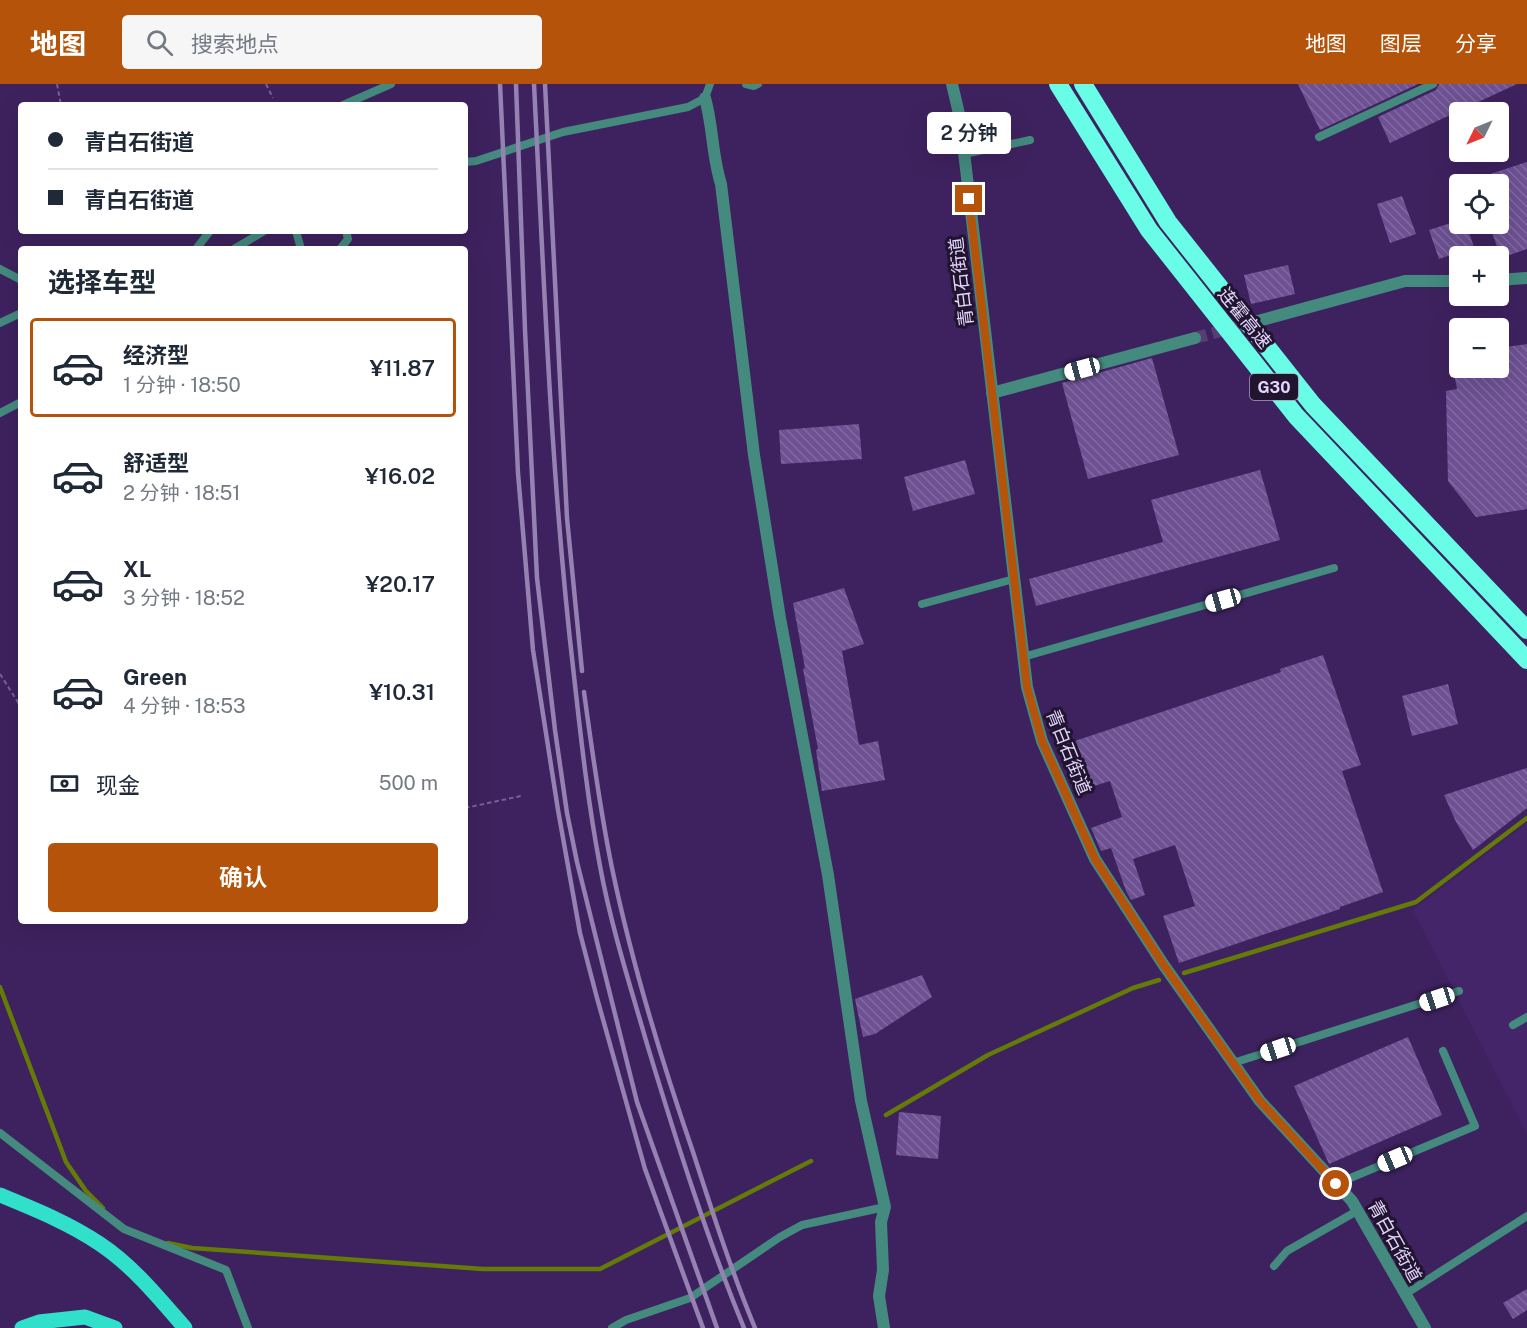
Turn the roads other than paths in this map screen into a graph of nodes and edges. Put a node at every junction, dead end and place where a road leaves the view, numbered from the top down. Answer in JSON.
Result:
{"nodes":[{"id":1,"x":391,"y":84,"type":"edge"},
{"id":2,"x":710,"y":84,"type":"edge"},
{"id":3,"x":746,"y":84,"type":"edge"},
{"id":4,"x":758,"y":84,"type":"edge"},
{"id":5,"x":952,"y":84,"type":"edge"},
{"id":6,"x":1058,"y":84,"type":"edge"},
{"id":7,"x":1083,"y":84,"type":"edge"},
{"id":8,"x":1433,"y":84,"type":"edge"},
{"id":9,"x":705,"y":98,"type":"junction"},
{"id":10,"x":350,"y":102,"type":"edge"},
{"id":11,"x":1319,"y":137,"type":"dead end"},
{"id":12,"x":1030,"y":140,"type":"dead end"},
{"id":13,"x":964,"y":154,"type":"junction"},
{"id":14,"x":468,"y":162,"type":"edge"},
{"id":15,"x":210,"y":234,"type":"edge"},
{"id":16,"x":259,"y":234,"type":"edge"},
{"id":17,"x":199,"y":246,"type":"edge"},
{"id":18,"x":239,"y":246,"type":"edge"},
{"id":19,"x":0,"y":269,"type":"edge"},
{"id":20,"x":18,"y":278,"type":"edge"},
{"id":21,"x":1527,"y":278,"type":"edge"},
{"id":22,"x":1509,"y":279,"type":"edge"},
{"id":23,"x":1449,"y":281,"type":"edge"},
{"id":24,"x":18,"y":314,"type":"edge"},
{"id":25,"x":1258,"y":321,"type":"tunnel mouth"},
{"id":26,"x":0,"y":322,"type":"edge"},
{"id":27,"x":1195,"y":338,"type":"tunnel mouth"},
{"id":28,"x":992,"y":393,"type":"junction"},
{"id":29,"x":18,"y":404,"type":"edge"},
{"id":30,"x":0,"y":413,"type":"edge"},
{"id":31,"x":1334,"y":568,"type":"dead end"},
{"id":32,"x":1014,"y":579,"type":"junction"},
{"id":33,"x":922,"y":604,"type":"dead end"},
{"id":34,"x":1527,"y":630,"type":"edge"},
{"id":35,"x":1023,"y":657,"type":"junction"},
{"id":36,"x":1527,"y":660,"type":"edge"},
{"id":37,"x":1459,"y":991,"type":"dead end"},
{"id":38,"x":1527,"y":1017,"type":"edge"},
{"id":39,"x":1514,"y":1025,"type":"dead end"},
{"id":40,"x":1443,"y":1051,"type":"dead end"},
{"id":41,"x":1233,"y":1063,"type":"junction"},
{"id":42,"x":0,"y":1133,"type":"edge"},
{"id":43,"x":1336,"y":1184,"type":"junction"},
{"id":44,"x":0,"y":1195,"type":"edge"},
{"id":45,"x":885,"y":1207,"type":"junction"},
{"id":46,"x":1357,"y":1210,"type":"junction"},
{"id":47,"x":1527,"y":1216,"type":"edge"},
{"id":48,"x":1274,"y":1266,"type":"dead end"},
{"id":49,"x":1404,"y":1295,"type":"junction"},
{"id":50,"x":22,"y":1328,"type":"edge"},
{"id":51,"x":115,"y":1328,"type":"edge"},
{"id":52,"x":185,"y":1328,"type":"edge"},
{"id":53,"x":248,"y":1328,"type":"edge"},
{"id":54,"x":612,"y":1328,"type":"edge"},
{"id":55,"x":884,"y":1328,"type":"edge"},
{"id":56,"x":1425,"y":1328,"type":"edge"}],
"edges":[{"from":1,"to":10,"type":"lane"},
{"from":2,"to":9,"type":"lane"},
{"from":3,"to":4,"type":"lane"},
{"from":5,"to":13,"type":"street","name":"青白石街道"},
{"from":6,"to":36,"type":"highway","name":"连霍高速","number":"G30"},
{"from":7,"to":34,"type":"highway","name":"连霍高速","number":"G30"},
{"from":8,"to":11,"type":"lane"},
{"from":9,"to":14,"type":"lane"},
{"from":9,"to":45,"type":"street"},
{"from":12,"to":13,"type":"lane"},
{"from":13,"to":28,"type":"street","name":"青白石街道"},
{"from":15,"to":17,"type":"lane"},
{"from":16,"to":18,"type":"lane"},
{"from":19,"to":20,"type":"lane"},
{"from":21,"to":22,"type":"street"},
{"from":23,"to":25,"type":"street"},
{"from":24,"to":26,"type":"lane"},
{"from":27,"to":28,"type":"street"},
{"from":28,"to":32,"type":"street","name":"青白石街道"},
{"from":29,"to":30,"type":"lane"},
{"from":31,"to":35,"type":"lane"},
{"from":32,"to":33,"type":"lane"},
{"from":32,"to":35,"type":"street","name":"青白石街道"},
{"from":35,"to":41,"type":"street","name":"青白石街道"},
{"from":37,"to":41,"type":"lane"},
{"from":38,"to":39,"type":"lane"},
{"from":40,"to":43,"type":"lane"},
{"from":41,"to":43,"type":"street","name":"青白石街道"},
{"from":42,"to":53,"type":"lane"},
{"from":43,"to":46,"type":"street","name":"青白石街道"},
{"from":44,"to":52,"type":"main road"},
{"from":45,"to":54,"type":"lane"},
{"from":45,"to":55,"type":"street"},
{"from":46,"to":48,"type":"lane"},
{"from":46,"to":49,"type":"street","name":"青白石街道"},
{"from":47,"to":49,"type":"lane"},
{"from":49,"to":56,"type":"street","name":"青白石街道"},
{"from":50,"to":51,"type":"main road"}]}
